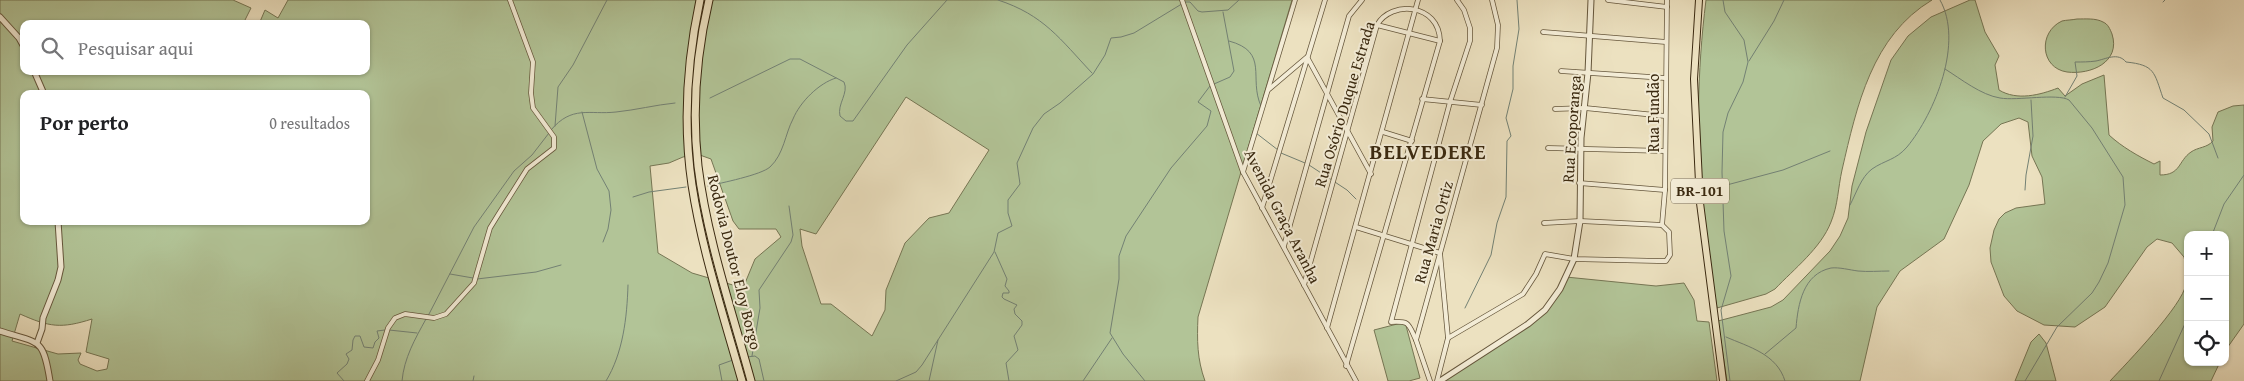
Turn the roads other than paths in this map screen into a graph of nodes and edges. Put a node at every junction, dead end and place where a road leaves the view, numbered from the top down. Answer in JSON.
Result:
{"nodes":[{"id":1,"x":510,"y":0,"type":"edge"},
{"id":2,"x":700,"y":0,"type":"edge"},
{"id":3,"x":709,"y":0,"type":"edge"},
{"id":4,"x":1182,"y":0,"type":"edge"},
{"id":5,"x":1295,"y":0,"type":"edge"},
{"id":6,"x":1325,"y":0,"type":"edge"},
{"id":7,"x":1362,"y":0,"type":"edge"},
{"id":8,"x":1418,"y":0,"type":"edge"},
{"id":9,"x":1457,"y":0,"type":"edge"},
{"id":10,"x":1591,"y":0,"type":"edge"},
{"id":11,"x":1608,"y":0,"type":"edge"},
{"id":12,"x":1667,"y":0,"type":"edge"},
{"id":13,"x":1699,"y":0,"type":"edge"},
{"id":14,"x":1493,"y":1,"type":"edge"},
{"id":15,"x":1416,"y":7,"type":"junction"},
{"id":16,"x":1667,"y":7,"type":"junction"},
{"id":17,"x":0,"y":17,"type":"edge"},
{"id":18,"x":1378,"y":25,"type":"junction"},
{"id":19,"x":1543,"y":32,"type":"dead end"},
{"id":20,"x":1409,"y":33,"type":"junction"},
{"id":21,"x":1590,"y":36,"type":"junction"},
{"id":22,"x":20,"y":40,"type":"edge"},
{"id":23,"x":1440,"y":41,"type":"junction"},
{"id":24,"x":1666,"y":42,"type":"junction"},
{"id":25,"x":1307,"y":57,"type":"junction"},
{"id":26,"x":1561,"y":71,"type":"dead end"},
{"id":27,"x":1588,"y":73,"type":"junction"},
{"id":28,"x":36,"y":75,"type":"edge"},
{"id":29,"x":1665,"y":78,"type":"junction"},
{"id":30,"x":42,"y":90,"type":"edge"},
{"id":31,"x":1268,"y":90,"type":"junction"},
{"id":32,"x":1326,"y":92,"type":"junction"},
{"id":33,"x":1422,"y":99,"type":"junction"},
{"id":34,"x":1450,"y":102,"type":"junction"},
{"id":35,"x":1482,"y":105,"type":"junction"},
{"id":36,"x":1585,"y":108,"type":"junction"},
{"id":37,"x":1556,"y":109,"type":"dead end"},
{"id":38,"x":1665,"y":116,"type":"junction"},
{"id":39,"x":1347,"y":132,"type":"junction"},
{"id":40,"x":1382,"y":132,"type":"junction"},
{"id":41,"x":1412,"y":141,"type":"junction"},
{"id":42,"x":1548,"y":148,"type":"dead end"},
{"id":43,"x":1581,"y":148,"type":"junction"},
{"id":44,"x":1665,"y":151,"type":"junction"},
{"id":45,"x":1243,"y":172,"type":"junction"},
{"id":46,"x":1371,"y":174,"type":"junction"},
{"id":47,"x":1579,"y":182,"type":"junction"},
{"id":48,"x":1665,"y":190,"type":"junction"},
{"id":49,"x":1262,"y":208,"type":"junction"},
{"id":50,"x":1580,"y":221,"type":"junction"},
{"id":51,"x":1544,"y":223,"type":"dead end"},
{"id":52,"x":58,"y":225,"type":"edge"},
{"id":53,"x":1663,"y":226,"type":"junction"},
{"id":54,"x":1356,"y":227,"type":"junction"},
{"id":55,"x":1384,"y":236,"type":"junction"},
{"id":56,"x":1412,"y":244,"type":"junction"},
{"id":57,"x":1284,"y":247,"type":"junction"},
{"id":58,"x":1440,"y":253,"type":"junction"},
{"id":59,"x":1574,"y":259,"type":"junction"},
{"id":60,"x":1304,"y":285,"type":"junction"},
{"id":61,"x":1327,"y":328,"type":"junction"},
{"id":62,"x":0,"y":331,"type":"edge"},
{"id":63,"x":1448,"y":338,"type":"junction"},
{"id":64,"x":1416,"y":340,"type":"junction"},
{"id":65,"x":37,"y":343,"type":"junction"},
{"id":66,"x":1346,"y":366,"type":"junction"},
{"id":67,"x":50,"y":381,"type":"edge"},
{"id":68,"x":367,"y":381,"type":"edge"},
{"id":69,"x":742,"y":381,"type":"edge"},
{"id":70,"x":750,"y":381,"type":"edge"},
{"id":71,"x":1356,"y":381,"type":"edge"},
{"id":72,"x":1430,"y":381,"type":"edge"},
{"id":73,"x":1439,"y":381,"type":"edge"},
{"id":74,"x":1723,"y":381,"type":"edge"}],
"edges":[{"from":1,"to":68,"type":"street"},
{"from":2,"to":69,"type":"highway","name":"Rodovia Doutor Eloy Borgo"},
{"from":3,"to":70,"type":"highway","name":"Rodovia Doutor Eloy Borgo"},
{"from":4,"to":45,"type":"street","name":"Avenida Graça Aranha"},
{"from":5,"to":31,"type":"street"},
{"from":6,"to":25,"type":"street"},
{"from":7,"to":32,"type":"street"},
{"from":8,"to":15,"type":"street"},
{"from":9,"to":34,"type":"street"},
{"from":10,"to":21,"type":"street","name":"Rua Ecoporanga"},
{"from":11,"to":16,"type":"street"},
{"from":12,"to":16,"type":"street","name":"Rua Fundão"},
{"from":13,"to":74,"type":"main road","number":"BR-101"},
{"from":14,"to":35,"type":"street","name":"Rua Maria Ortiz"},
{"from":15,"to":18,"type":"street","name":"Rua Osório Duque Estrada"},
{"from":15,"to":20,"type":"street"},
{"from":15,"to":23,"type":"street"},
{"from":16,"to":24,"type":"street","name":"Rua Fundão"},
{"from":17,"to":22,"type":"street"},
{"from":18,"to":20,"type":"street"},
{"from":18,"to":39,"type":"street","name":"Rua Osório Duque Estrada"},
{"from":19,"to":21,"type":"street"},
{"from":20,"to":23,"type":"street"},
{"from":20,"to":40,"type":"street"},
{"from":21,"to":24,"type":"street"},
{"from":21,"to":27,"type":"street","name":"Rua Ecoporanga"},
{"from":23,"to":33,"type":"street"},
{"from":24,"to":29,"type":"street","name":"Rua Fundão"},
{"from":25,"to":31,"type":"street"},
{"from":25,"to":32,"type":"street"},
{"from":25,"to":49,"type":"street"},
{"from":26,"to":27,"type":"street"},
{"from":27,"to":29,"type":"street"},
{"from":27,"to":36,"type":"street","name":"Rua Ecoporanga"},
{"from":28,"to":30,"type":"street"},
{"from":29,"to":38,"type":"street","name":"Rua Fundão"},
{"from":31,"to":45,"type":"street"},
{"from":32,"to":39,"type":"street"},
{"from":32,"to":57,"type":"street"},
{"from":33,"to":34,"type":"street"},
{"from":33,"to":41,"type":"street"},
{"from":34,"to":35,"type":"street"},
{"from":34,"to":56,"type":"street"},
{"from":35,"to":58,"type":"street","name":"Rua Maria Ortiz"},
{"from":36,"to":37,"type":"street"},
{"from":36,"to":38,"type":"street"},
{"from":36,"to":43,"type":"street","name":"Rua Ecoporanga"},
{"from":38,"to":44,"type":"street","name":"Rua Fundão"},
{"from":39,"to":46,"type":"street"},
{"from":39,"to":60,"type":"street","name":"Rua Osório Duque Estrada"},
{"from":40,"to":41,"type":"street"},
{"from":40,"to":46,"type":"street"},
{"from":41,"to":55,"type":"street"},
{"from":42,"to":43,"type":"street"},
{"from":43,"to":44,"type":"street"},
{"from":43,"to":47,"type":"street","name":"Rua Ecoporanga"},
{"from":44,"to":48,"type":"street","name":"Rua Fundão"},
{"from":45,"to":49,"type":"street","name":"Avenida Graça Aranha"},
{"from":46,"to":54,"type":"street"},
{"from":47,"to":48,"type":"street"},
{"from":47,"to":50,"type":"street","name":"Rua Ecoporanga"},
{"from":48,"to":53,"type":"street","name":"Rua Fundão"},
{"from":49,"to":57,"type":"street","name":"Avenida Graça Aranha"},
{"from":50,"to":51,"type":"street"},
{"from":50,"to":53,"type":"street"},
{"from":50,"to":59,"type":"street","name":"Rua Ecoporanga"},
{"from":52,"to":65,"type":"street"},
{"from":53,"to":59,"type":"street","name":"Rua Fundão"},
{"from":54,"to":55,"type":"street"},
{"from":54,"to":61,"type":"street"},
{"from":55,"to":56,"type":"street"},
{"from":55,"to":66,"type":"street"},
{"from":56,"to":58,"type":"street"},
{"from":56,"to":64,"type":"street"},
{"from":57,"to":60,"type":"street","name":"Avenida Graça Aranha"},
{"from":58,"to":63,"type":"street"},
{"from":58,"to":64,"type":"street","name":"Rua Maria Ortiz"},
{"from":59,"to":63,"type":"street"},
{"from":59,"to":73,"type":"street","name":"Rua Ecoporanga"},
{"from":60,"to":61,"type":"street","name":"Avenida Graça Aranha"},
{"from":61,"to":66,"type":"street","name":"Avenida Graça Aranha"},
{"from":62,"to":65,"type":"street"},
{"from":63,"to":73,"type":"street"},
{"from":64,"to":72,"type":"street"},
{"from":65,"to":67,"type":"street"},
{"from":66,"to":71,"type":"street","name":"Avenida Graça Aranha"}]}
